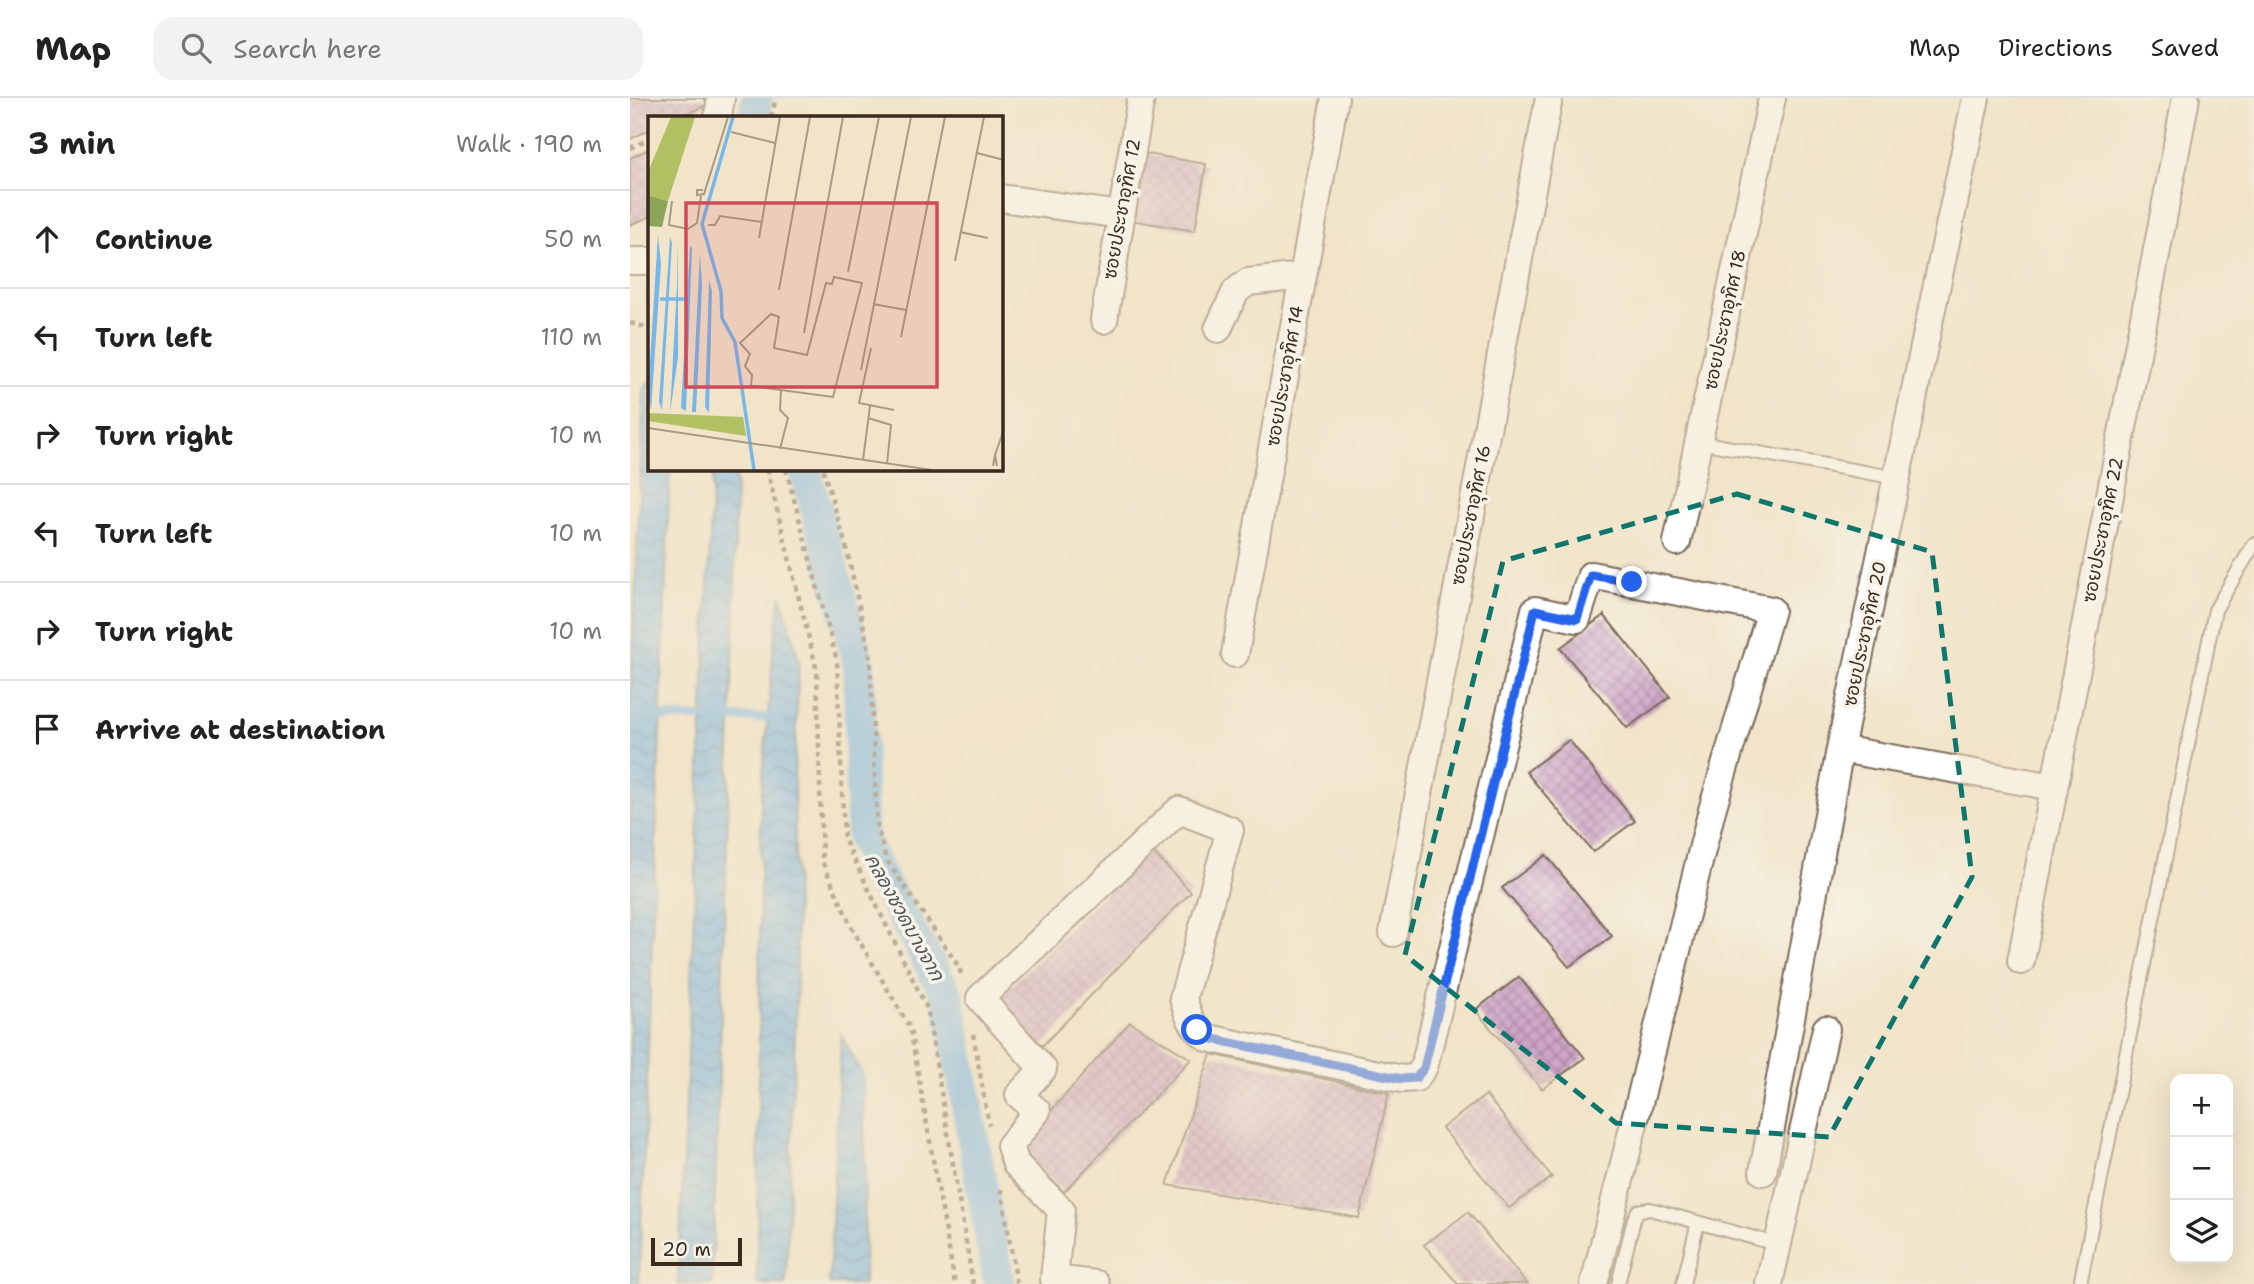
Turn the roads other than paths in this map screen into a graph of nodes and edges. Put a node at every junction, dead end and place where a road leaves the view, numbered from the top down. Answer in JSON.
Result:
{"nodes":[{"id":1,"x":721,"y":98,"type":"edge"},
{"id":2,"x":1141,"y":98,"type":"edge"},
{"id":3,"x":1335,"y":98,"type":"edge"},
{"id":4,"x":1549,"y":98,"type":"edge"},
{"id":5,"x":1772,"y":98,"type":"edge"},
{"id":6,"x":1976,"y":98,"type":"edge"},
{"id":7,"x":2186,"y":98,"type":"edge"},
{"id":8,"x":718,"y":116,"type":"edge"},
{"id":9,"x":1003,"y":198,"type":"edge"},
{"id":10,"x":1121,"y":215,"type":"junction"},
{"id":11,"x":630,"y":261,"type":"edge"},
{"id":12,"x":648,"y":261,"type":"edge"},
{"id":13,"x":1303,"y":276,"type":"junction"},
{"id":14,"x":1104,"y":320,"type":"dead end"},
{"id":15,"x":1218,"y":329,"type":"dead end"},
{"id":16,"x":1699,"y":442,"type":"junction"},
{"id":17,"x":1897,"y":478,"type":"junction"},
{"id":18,"x":1677,"y":542,"type":"dead end"},
{"id":19,"x":2254,"y":544,"type":"edge"},
{"id":20,"x":1235,"y":654,"type":"dead end"},
{"id":21,"x":1840,"y":750,"type":"junction"},
{"id":22,"x":2054,"y":787,"type":"junction"},
{"id":23,"x":1393,"y":933,"type":"dead end"},
{"id":24,"x":2021,"y":961,"type":"dead end"},
{"id":25,"x":1826,"y":1029,"type":"dead end"},
{"id":26,"x":1763,"y":1172,"type":"dead end"},
{"id":27,"x":1698,"y":1222,"type":"junction"},
{"id":28,"x":1776,"y":1244,"type":"junction"},
{"id":29,"x":1096,"y":1284,"type":"edge"},
{"id":30,"x":1594,"y":1284,"type":"edge"},
{"id":31,"x":1618,"y":1284,"type":"edge"},
{"id":32,"x":1684,"y":1284,"type":"edge"},
{"id":33,"x":1769,"y":1284,"type":"edge"},
{"id":34,"x":2080,"y":1284,"type":"edge"}],
"edges":[{"from":1,"to":8,"type":"street"},
{"from":2,"to":10,"type":"street","name":"ซอยประชาอุทิศ 12"},
{"from":3,"to":13,"type":"street","name":"ซอยประชาอุทิศ 14"},
{"from":4,"to":23,"type":"street","name":"ซอยประชาอุทิศ 16"},
{"from":5,"to":16,"type":"street","name":"ซอยประชาอุทิศ 18"},
{"from":6,"to":17,"type":"street","name":"ซอยประชาอุทิศ 20"},
{"from":7,"to":22,"type":"street","name":"ซอยประชาอุทิศ 22"},
{"from":9,"to":10,"type":"street"},
{"from":10,"to":14,"type":"street","name":"ซอยประชาอุทิศ 12"},
{"from":11,"to":12,"type":"street"},
{"from":13,"to":15,"type":"street"},
{"from":13,"to":20,"type":"street","name":"ซอยประชาอุทิศ 14"},
{"from":16,"to":17,"type":"lane"},
{"from":16,"to":18,"type":"street","name":"ซอยประชาอุทิศ 18"},
{"from":17,"to":21,"type":"street","name":"ซอยประชาอุทิศ 20"},
{"from":19,"to":34,"type":"lane"},
{"from":21,"to":22,"type":"street"},
{"from":21,"to":26,"type":"street","name":"ซอยประชาอุทิศ 20"},
{"from":22,"to":24,"type":"street","name":"ซอยประชาอุทิศ 22"},
{"from":25,"to":28,"type":"street"},
{"from":27,"to":28,"type":"lane"},
{"from":27,"to":31,"type":"lane"},
{"from":27,"to":32,"type":"lane"},
{"from":28,"to":33,"type":"street"},
{"from":29,"to":30,"type":"street"}]}
